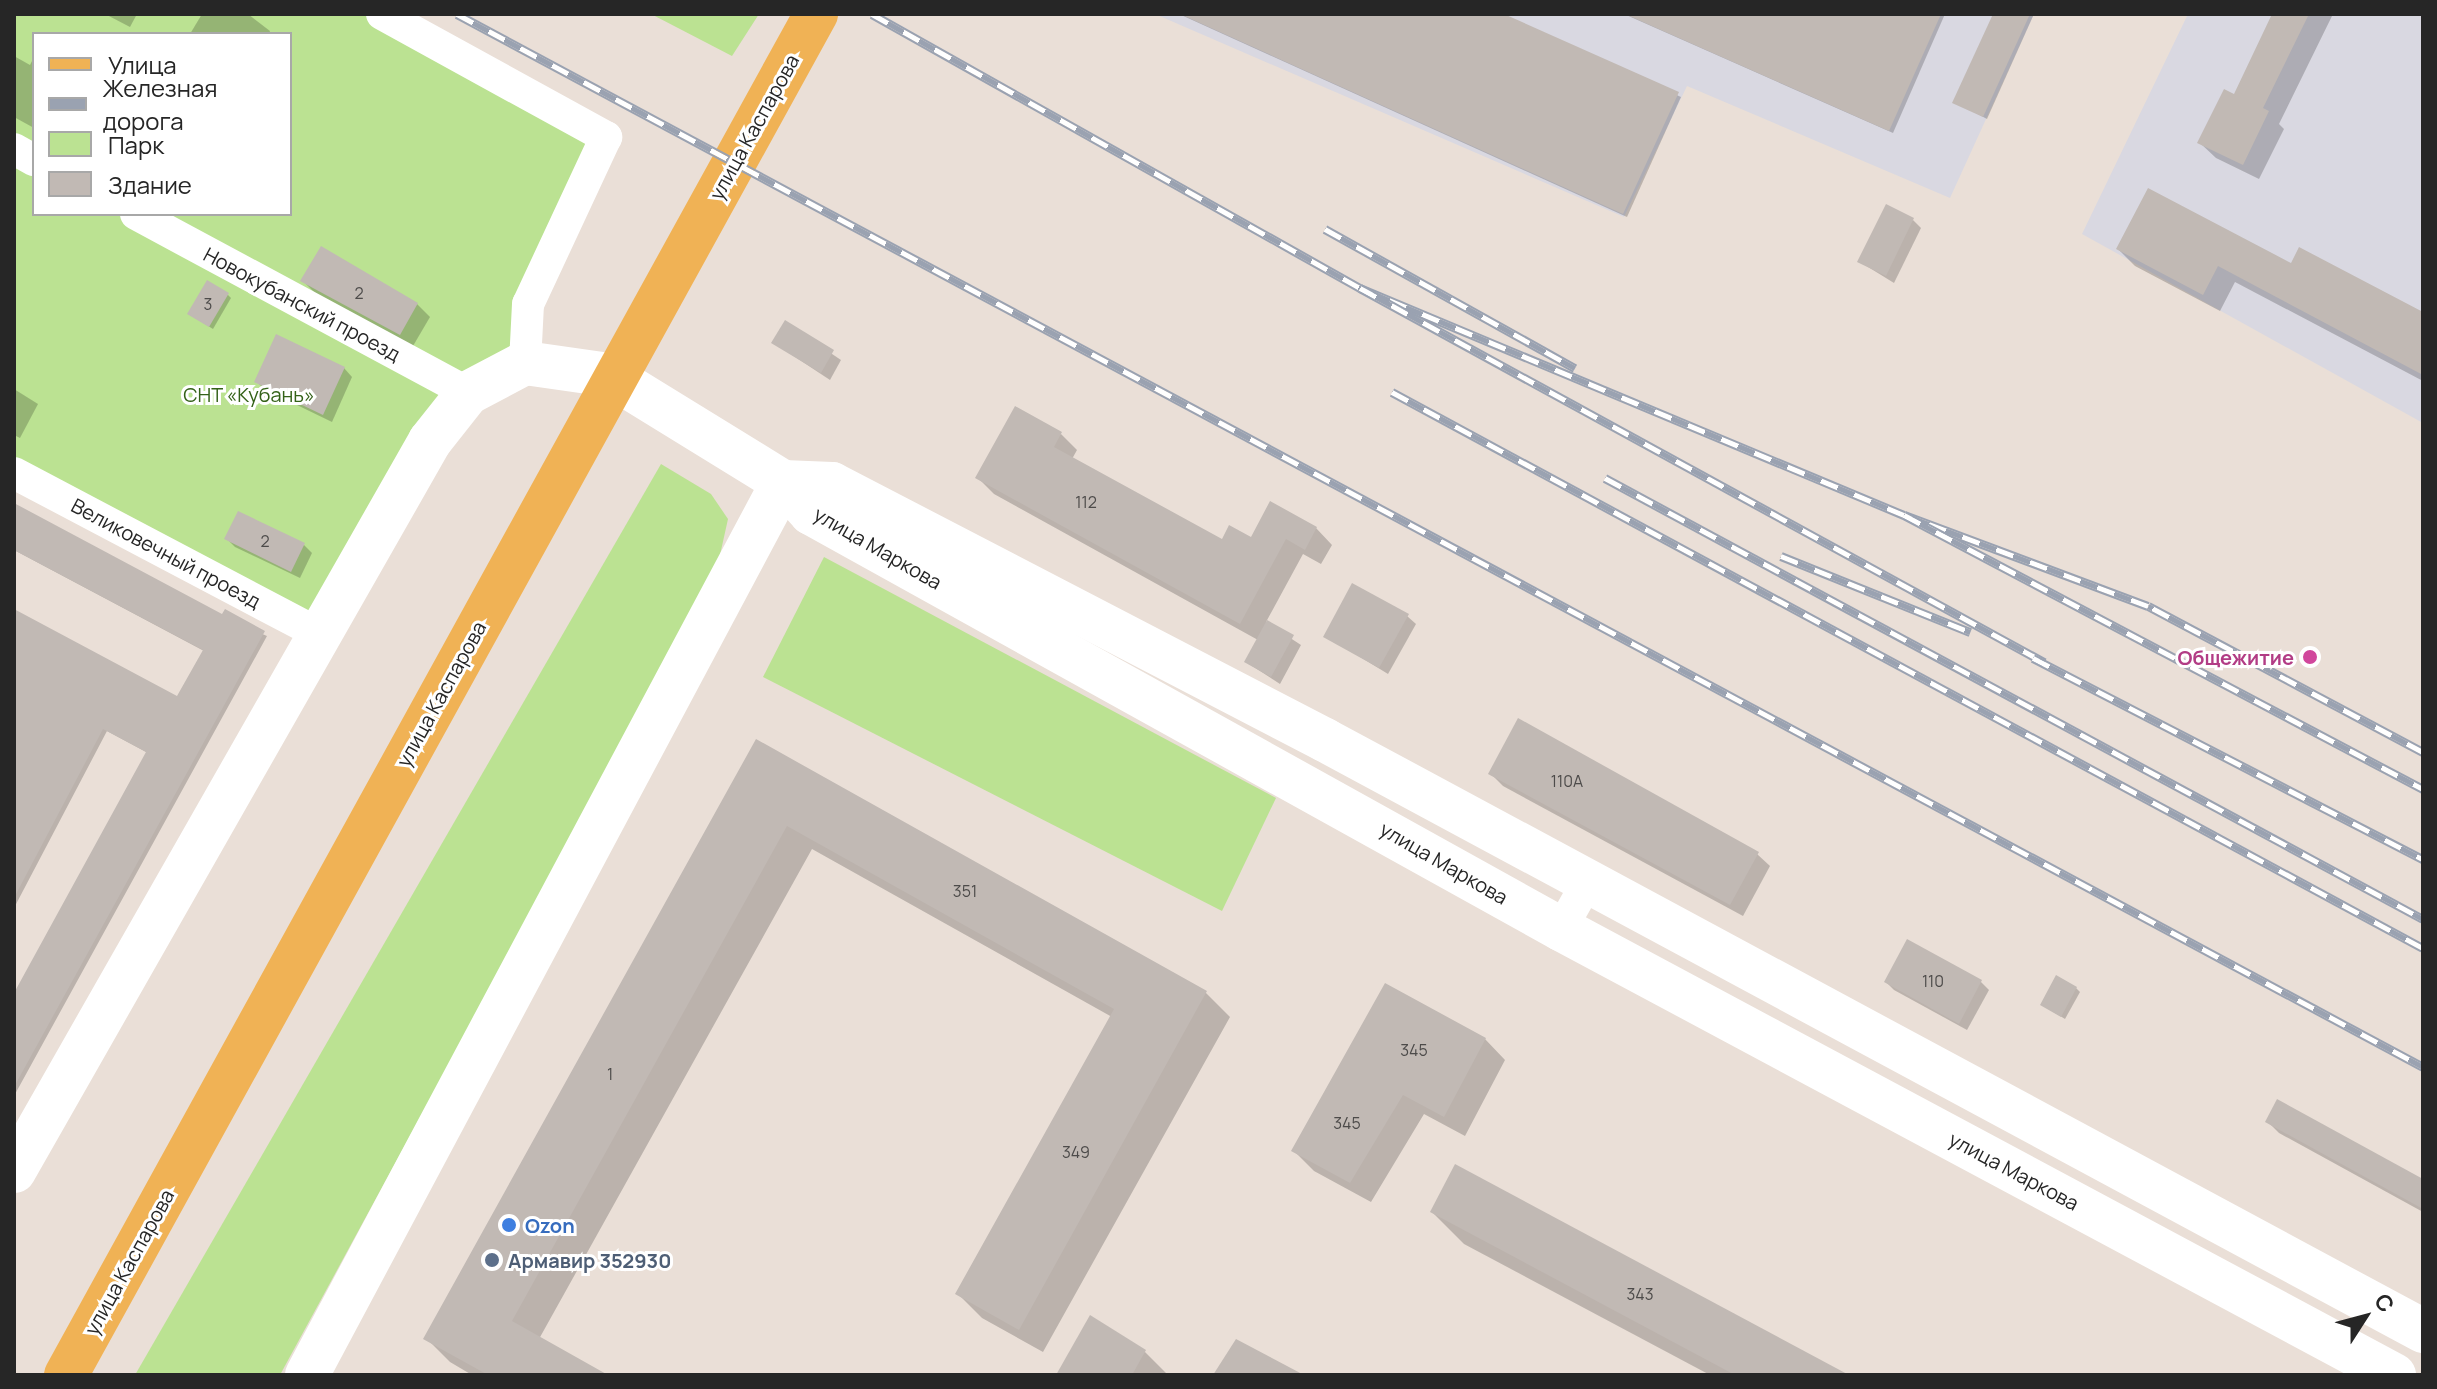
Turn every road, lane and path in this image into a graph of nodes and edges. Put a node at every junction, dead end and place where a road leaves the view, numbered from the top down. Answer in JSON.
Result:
{"nodes":[{"id":1,"x":382,"y":14,"type":"edge"},
{"id":2,"x":816,"y":14,"type":"edge"},
{"id":3,"x":14,"y":149,"type":"edge"},
{"id":4,"x":32,"y":159,"type":"edge"},
{"id":5,"x":140,"y":216,"type":"edge"},
{"id":6,"x":525,"y":363,"type":"junction"},
{"id":7,"x":468,"y":393,"type":"junction"},
{"id":8,"x":14,"y":473,"type":"edge"},
{"id":9,"x":783,"y":482,"type":"junction"},
{"id":10,"x":318,"y":633,"type":"junction"},
{"id":11,"x":1431,"y":797,"type":"junction"},
{"id":12,"x":1408,"y":842,"type":"junction"},
{"id":13,"x":1588,"y":881,"type":"junction"},
{"id":14,"x":1561,"y":929,"type":"junction"},
{"id":15,"x":14,"y":1171,"type":"edge"},
{"id":16,"x":2236,"y":1230,"type":"junction"},
{"id":17,"x":2209,"y":1275,"type":"junction"},
{"id":18,"x":2423,"y":1331,"type":"edge"},
{"id":19,"x":66,"y":1375,"type":"edge"},
{"id":20,"x":307,"y":1375,"type":"edge"},
{"id":21,"x":2394,"y":1375,"type":"edge"}],
"edges":[{"from":1,"to":6,"type":"street"},
{"from":2,"to":19,"type":"main road","name":"улица Каспарова"},
{"from":3,"to":4,"type":"street"},
{"from":5,"to":7,"type":"street","name":"Новокубанский проезд"},
{"from":6,"to":7,"type":"main road"},
{"from":6,"to":9,"type":"main road"},
{"from":7,"to":10,"type":"main road"},
{"from":8,"to":10,"type":"street","name":"Великовечный проезд"},
{"from":9,"to":11,"type":"main road","name":"улица Маркова"},
{"from":9,"to":12,"type":"main road","name":"улица Маркова"},
{"from":9,"to":20,"type":"main road"},
{"from":10,"to":15,"type":"main road"},
{"from":11,"to":12,"type":"street"},
{"from":11,"to":13,"type":"main road","name":"улица Маркова"},
{"from":12,"to":14,"type":"main road","name":"улица Маркова"},
{"from":13,"to":14,"type":"street"},
{"from":13,"to":16,"type":"main road","name":"улица Маркова"},
{"from":14,"to":17,"type":"main road","name":"улица Маркова"},
{"from":16,"to":17,"type":"street"},
{"from":16,"to":18,"type":"main road","name":"улица Маркова"},
{"from":17,"to":21,"type":"main road","name":"улица Маркова"}]}
